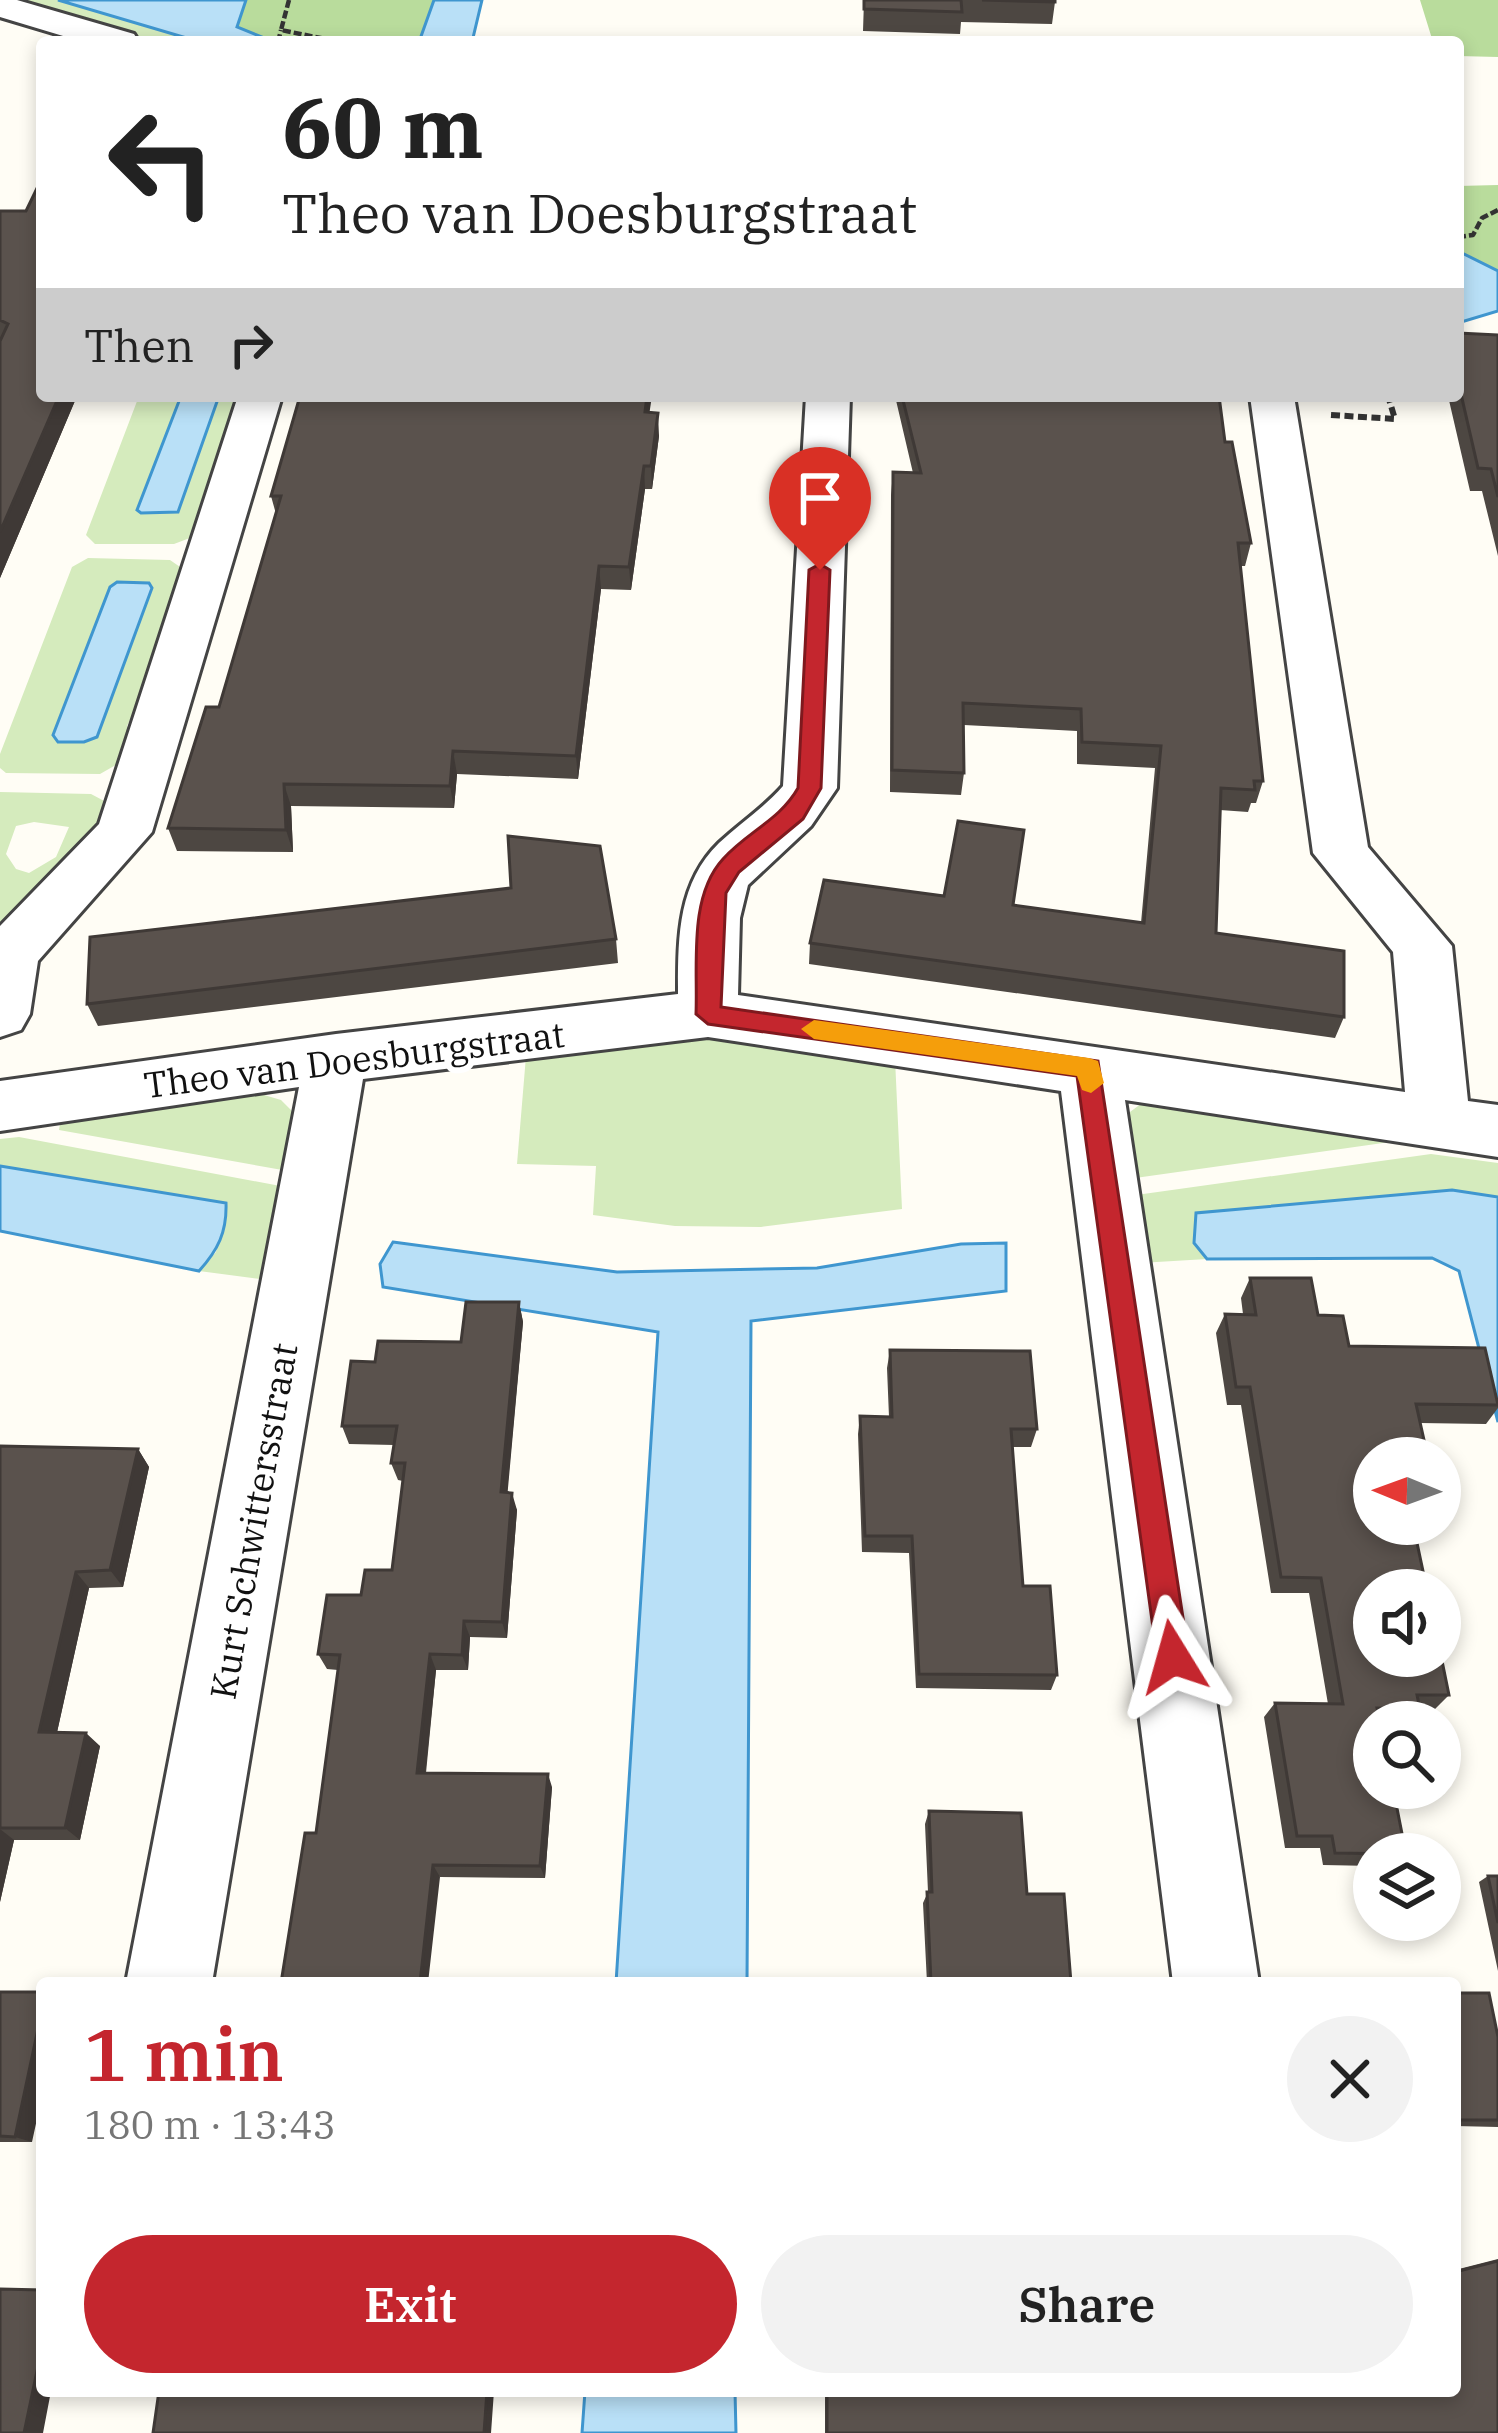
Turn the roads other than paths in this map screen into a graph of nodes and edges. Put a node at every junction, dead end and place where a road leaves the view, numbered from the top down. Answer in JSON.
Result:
{"nodes":[{"id":1,"x":0,"y":6,"type":"edge"},
{"id":2,"x":101,"y":36,"type":"edge"},
{"id":3,"x":258,"y":402,"type":"edge"},
{"id":4,"x":828,"y":402,"type":"edge"},
{"id":5,"x":1273,"y":405,"type":"edge"},
{"id":6,"x":0,"y":1014,"type":"edge"},
{"id":7,"x":708,"y":1014,"type":"junction"},
{"id":8,"x":336,"y":1058,"type":"junction"},
{"id":9,"x":1089,"y":1068,"type":"junction"},
{"id":10,"x":0,"y":1106,"type":"edge"},
{"id":11,"x":1468,"y":1127,"type":"edge"},
{"id":12,"x":170,"y":1977,"type":"edge"},
{"id":13,"x":1215,"y":1977,"type":"edge"}],
"edges":[{"from":1,"to":2,"type":"street"},
{"from":3,"to":6,"type":"street"},
{"from":4,"to":7,"type":"street"},
{"from":5,"to":11,"type":"street","name":"Theo van Doesburgstraat"},
{"from":7,"to":8,"type":"street","name":"Theo van Doesburgstraat"},
{"from":7,"to":9,"type":"street","name":"Theo van Doesburgstraat"},
{"from":8,"to":10,"type":"street","name":"Theo van Doesburgstraat"},
{"from":8,"to":12,"type":"street","name":"Kurt Schwittersstraat"},
{"from":9,"to":11,"type":"street","name":"Theo van Doesburgstraat"},
{"from":9,"to":13,"type":"street"}]}
